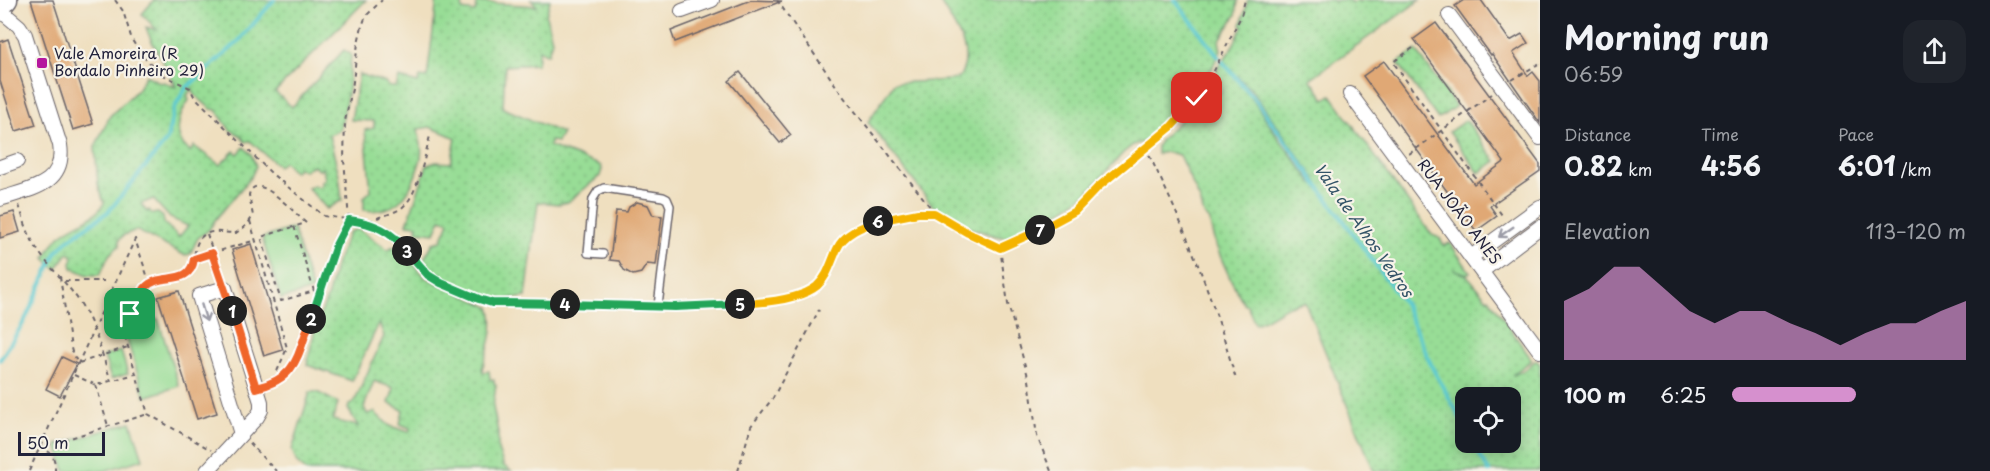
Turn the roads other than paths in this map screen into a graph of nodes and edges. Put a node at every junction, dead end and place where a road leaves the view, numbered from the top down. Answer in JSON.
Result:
{"nodes":[{"id":1,"x":9,"y":0,"type":"edge"},
{"id":2,"x":712,"y":0,"type":"edge"},
{"id":3,"x":0,"y":10,"type":"edge"},
{"id":4,"x":682,"y":11,"type":"dead end"},
{"id":5,"x":1449,"y":15,"type":"dead end"},
{"id":6,"x":1350,"y":94,"type":"dead end"},
{"id":7,"x":1540,"y":138,"type":"edge"},
{"id":8,"x":17,"y":161,"type":"dead end"},
{"id":9,"x":0,"y":167,"type":"edge"},
{"id":10,"x":0,"y":198,"type":"edge"},
{"id":11,"x":1540,"y":207,"type":"edge"},
{"id":12,"x":1540,"y":227,"type":"edge"},
{"id":13,"x":603,"y":254,"type":"dead end"},
{"id":14,"x":1472,"y":256,"type":"junction"},
{"id":15,"x":1482,"y":271,"type":"junction"},
{"id":16,"x":658,"y":306,"type":"road end"},
{"id":17,"x":1540,"y":351,"type":"edge"},
{"id":18,"x":241,"y":434,"type":"junction"},
{"id":19,"x":207,"y":471,"type":"edge"}],
"edges":[{"from":1,"to":3,"type":"main road"},
{"from":2,"to":4,"type":"street"},
{"from":3,"to":10,"type":"street"},
{"from":5,"to":7,"type":"street"},
{"from":6,"to":14,"type":"street","name":"RUA JOÃO ANES"},
{"from":8,"to":9,"type":"street"},
{"from":11,"to":14,"type":"street","one_way":true},
{"from":12,"to":15,"type":"street"},
{"from":13,"to":16,"type":"lane"},
{"from":14,"to":15,"type":"street","name":"RUA JOÃO ANES"},
{"from":15,"to":17,"type":"street","name":"RUA JOÃO ANES"},
{"from":18,"to":18,"type":"street","one_way":true},
{"from":18,"to":19,"type":"street"}]}
